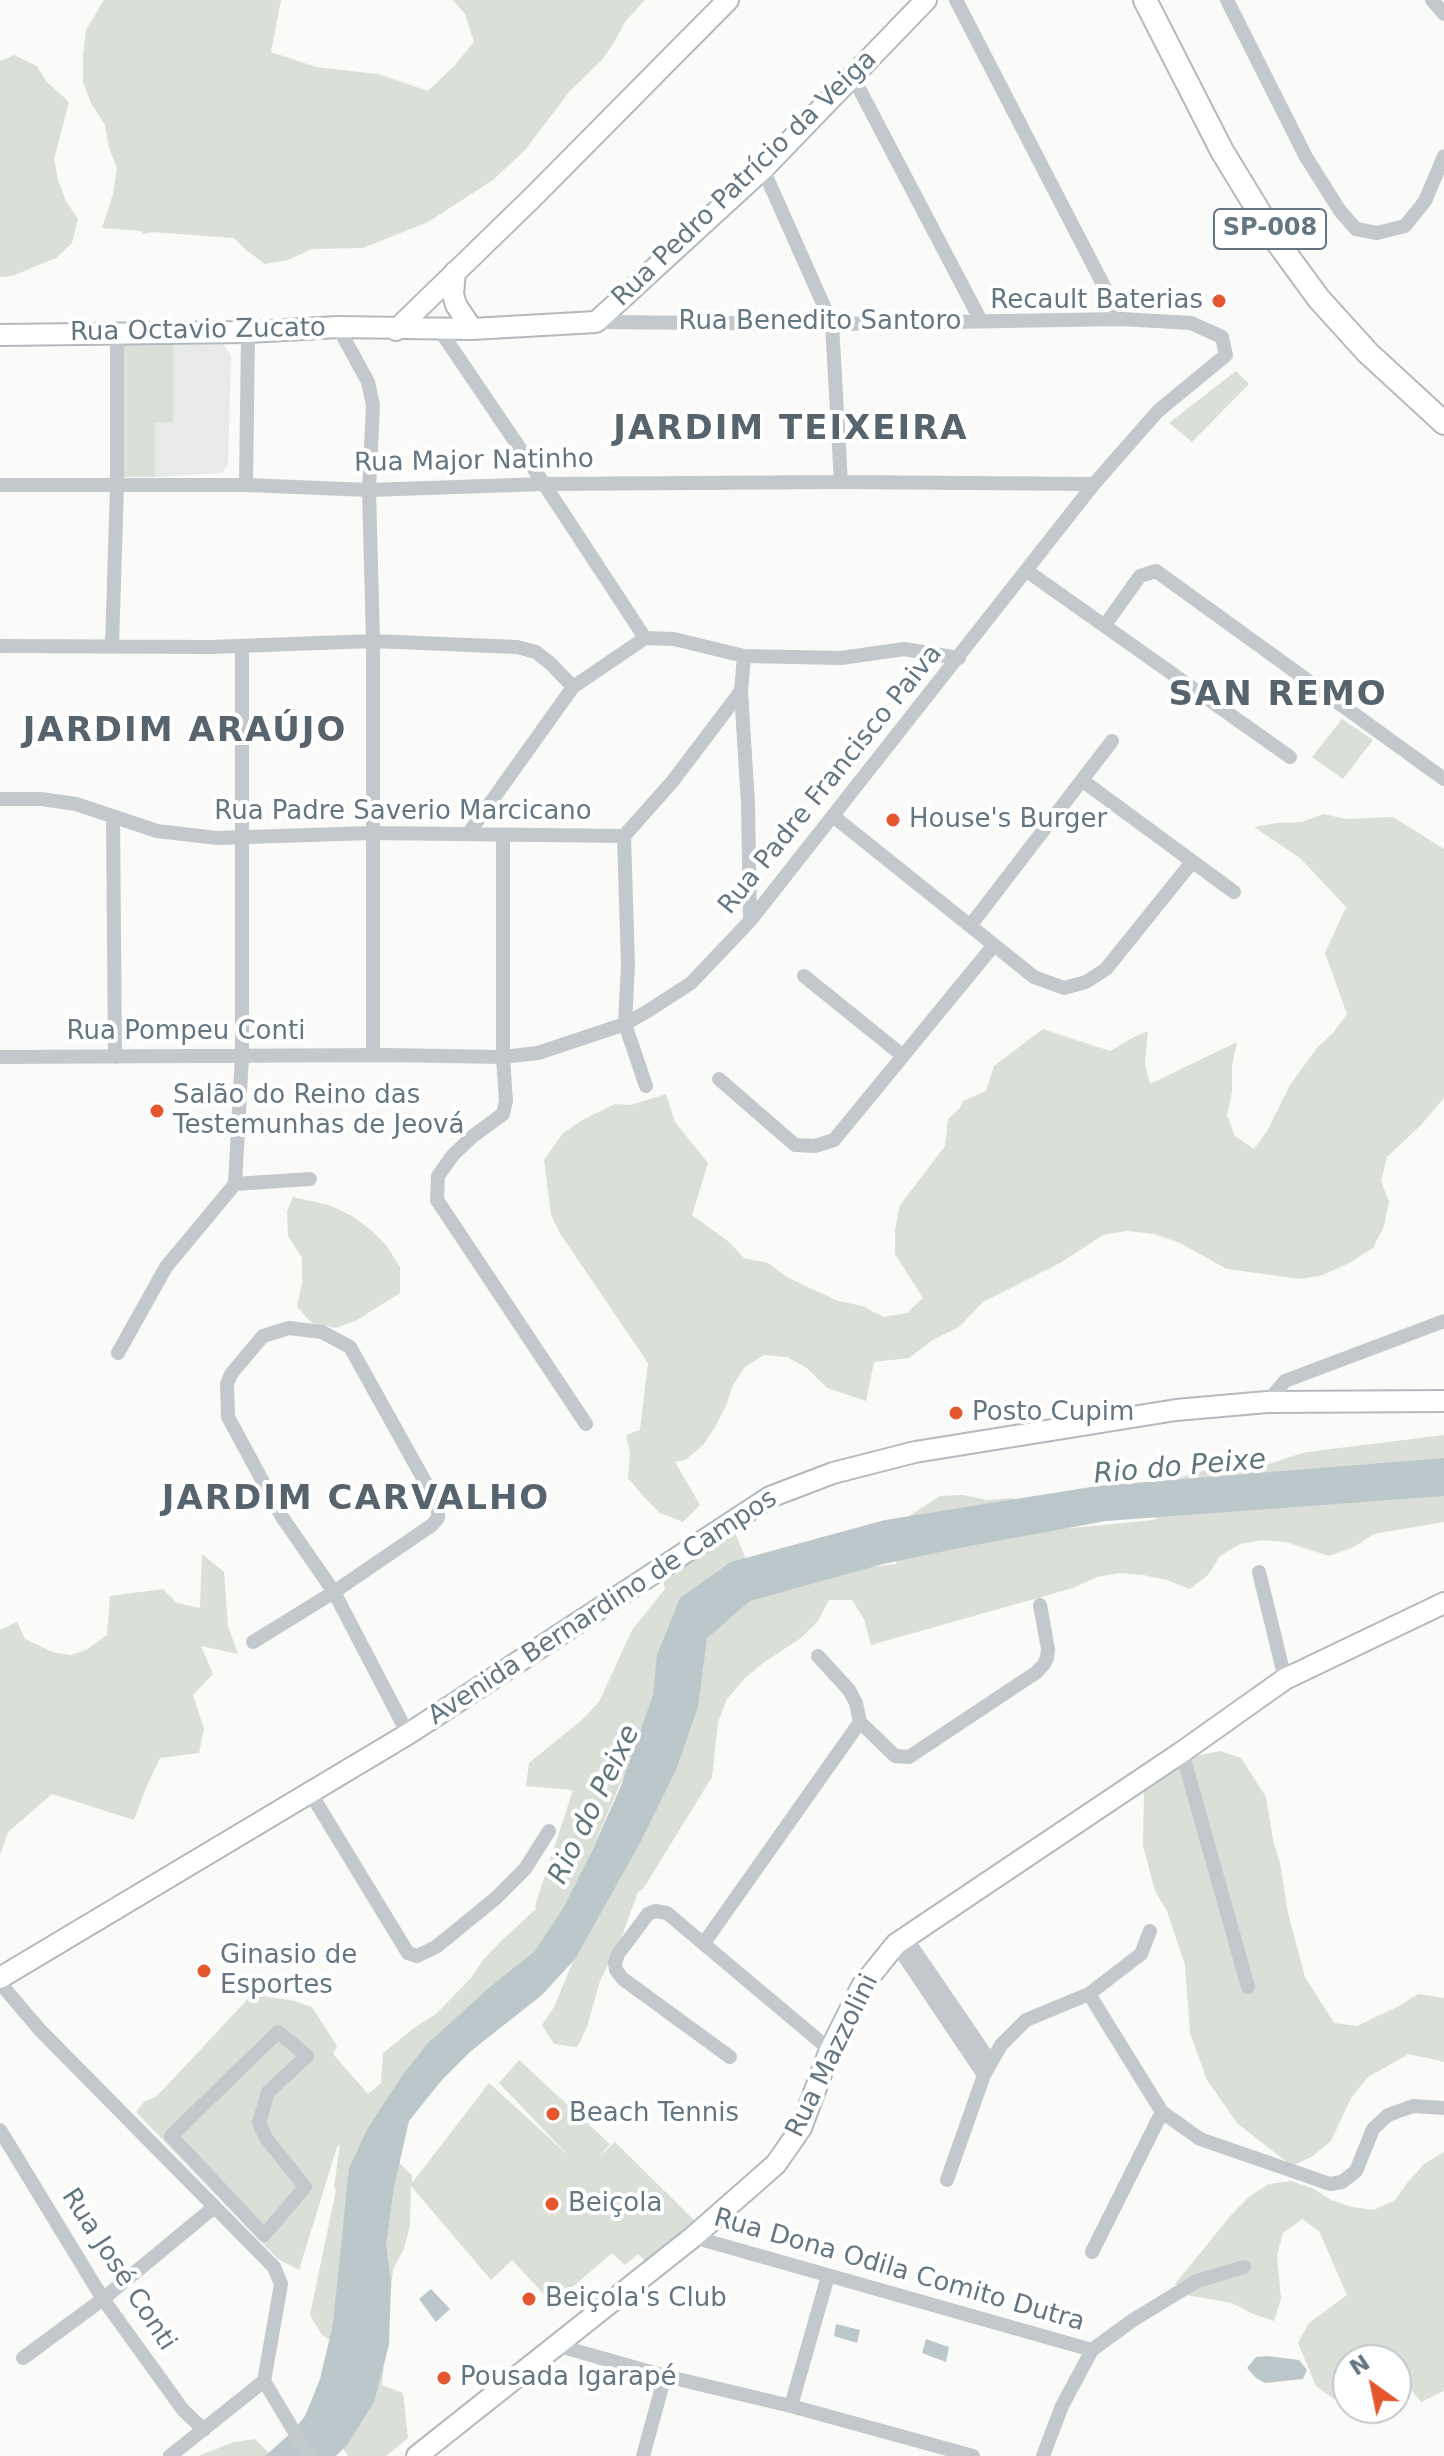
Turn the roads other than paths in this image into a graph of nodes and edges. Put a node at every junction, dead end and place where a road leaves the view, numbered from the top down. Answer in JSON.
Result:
{"nodes":[{"id":1,"x":728,"y":0,"type":"edge"},
{"id":2,"x":926,"y":0,"type":"edge"},
{"id":3,"x":956,"y":0,"type":"edge"},
{"id":4,"x":1145,"y":0,"type":"edge"},
{"id":5,"x":1227,"y":0,"type":"edge"},
{"id":6,"x":1432,"y":0,"type":"edge"},
{"id":7,"x":1444,"y":14,"type":"edge"},
{"id":8,"x":853,"y":77,"type":"junction"},
{"id":9,"x":1444,"y":156,"type":"edge"},
{"id":10,"x":763,"y":169,"type":"junction"},
{"id":11,"x":455,"y":272,"type":"junction"},
{"id":12,"x":1121,"y":319,"type":"junction"},
{"id":13,"x":981,"y":321,"type":"junction"},
{"id":14,"x":596,"y":322,"type":"junction"},
{"id":15,"x":832,"y":324,"type":"junction"},
{"id":16,"x":338,"y":327,"type":"junction"},
{"id":17,"x":439,"y":329,"type":"junction"},
{"id":18,"x":472,"y":329,"type":"junction"},
{"id":19,"x":396,"y":330,"type":"junction"},
{"id":20,"x":248,"y":332,"type":"junction"},
{"id":21,"x":117,"y":333,"type":"junction"},
{"id":22,"x":0,"y":335,"type":"edge"},
{"id":23,"x":1226,"y":355,"type":"joint"},
{"id":24,"x":1444,"y":423,"type":"edge"},
{"id":25,"x":841,"y":482,"type":"junction"},
{"id":26,"x":544,"y":484,"type":"junction"},
{"id":27,"x":1094,"y":484,"type":"junction"},
{"id":28,"x":0,"y":485,"type":"edge"},
{"id":29,"x":117,"y":485,"type":"junction"},
{"id":30,"x":246,"y":485,"type":"junction"},
{"id":31,"x":369,"y":490,"type":"junction"},
{"id":32,"x":1027,"y":571,"type":"junction"},
{"id":33,"x":1105,"y":625,"type":"junction"},
{"id":34,"x":645,"y":638,"type":"junction"},
{"id":35,"x":373,"y":641,"type":"junction"},
{"id":36,"x":0,"y":646,"type":"edge"},
{"id":37,"x":112,"y":646,"type":"junction"},
{"id":38,"x":242,"y":646,"type":"junction"},
{"id":39,"x":744,"y":656,"type":"junction"},
{"id":40,"x":959,"y":658,"type":"junction"},
{"id":41,"x":573,"y":687,"type":"junction"},
{"id":42,"x":741,"y":691,"type":"junction"},
{"id":43,"x":1112,"y":741,"type":"dead end"},
{"id":44,"x":1290,"y":757,"type":"dead end"},
{"id":45,"x":1444,"y":779,"type":"edge"},
{"id":46,"x":1083,"y":781,"type":"junction"},
{"id":47,"x":0,"y":799,"type":"edge"},
{"id":48,"x":833,"y":816,"type":"junction"},
{"id":49,"x":113,"y":817,"type":"junction"},
{"id":50,"x":372,"y":833,"type":"junction"},
{"id":51,"x":468,"y":834,"type":"junction"},
{"id":52,"x":503,"y":835,"type":"junction"},
{"id":53,"x":624,"y":836,"type":"junction"},
{"id":54,"x":242,"y":838,"type":"junction"},
{"id":55,"x":1192,"y":862,"type":"junction"},
{"id":56,"x":1234,"y":892,"type":"dead end"},
{"id":57,"x":750,"y":921,"type":"junction"},
{"id":58,"x":972,"y":922,"type":"junction"},
{"id":59,"x":994,"y":945,"type":"junction"},
{"id":60,"x":804,"y":976,"type":"dead end"},
{"id":61,"x":625,"y":1024,"type":"junction"},
{"id":62,"x":373,"y":1055,"type":"junction"},
{"id":63,"x":902,"y":1055,"type":"junction"},
{"id":64,"x":242,"y":1056,"type":"junction"},
{"id":65,"x":0,"y":1057,"type":"edge"},
{"id":66,"x":115,"y":1057,"type":"junction"},
{"id":67,"x":503,"y":1057,"type":"junction"},
{"id":68,"x":719,"y":1079,"type":"dead end"},
{"id":69,"x":646,"y":1086,"type":"dead end"},
{"id":70,"x":310,"y":1179,"type":"dead end"},
{"id":71,"x":235,"y":1184,"type":"junction"},
{"id":72,"x":1444,"y":1321,"type":"edge"},
{"id":73,"x":118,"y":1353,"type":"dead end"},
{"id":74,"x":1444,"y":1401,"type":"edge"},
{"id":75,"x":1267,"y":1402,"type":"junction"},
{"id":76,"x":586,"y":1424,"type":"dead end"},
{"id":77,"x":1259,"y":1572,"type":"dead end"},
{"id":78,"x":334,"y":1592,"type":"junction"},
{"id":79,"x":1444,"y":1603,"type":"edge"},
{"id":80,"x":1040,"y":1605,"type":"dead end"},
{"id":81,"x":253,"y":1642,"type":"dead end"},
{"id":82,"x":818,"y":1656,"type":"dead end"},
{"id":83,"x":1285,"y":1679,"type":"junction"},
{"id":84,"x":860,"y":1722,"type":"junction"},
{"id":85,"x":408,"y":1734,"type":"junction"},
{"id":86,"x":1182,"y":1752,"type":"junction"},
{"id":87,"x":311,"y":1794,"type":"junction"},
{"id":88,"x":549,"y":1831,"type":"dead end"},
{"id":89,"x":1150,"y":1931,"type":"dead end"},
{"id":90,"x":901,"y":1941,"type":"junction"},
{"id":91,"x":704,"y":1943,"type":"junction"},
{"id":92,"x":0,"y":1980,"type":"edge"},
{"id":93,"x":1248,"y":1987,"type":"dead end"},
{"id":94,"x":1089,"y":1994,"type":"junction"},
{"id":95,"x":830,"y":2050,"type":"junction"},
{"id":96,"x":730,"y":2057,"type":"dead end"},
{"id":97,"x":987,"y":2068,"type":"junction"},
{"id":98,"x":1444,"y":2108,"type":"edge"},
{"id":99,"x":1162,"y":2112,"type":"junction"},
{"id":100,"x":0,"y":2130,"type":"edge"},
{"id":101,"x":171,"y":2136,"type":"junction"},
{"id":102,"x":157,"y":2149,"type":"junction"},
{"id":103,"x":947,"y":2180,"type":"dead end"},
{"id":104,"x":213,"y":2208,"type":"junction"},
{"id":105,"x":693,"y":2237,"type":"junction"},
{"id":106,"x":1092,"y":2252,"type":"dead end"},
{"id":107,"x":1244,"y":2267,"type":"dead end"},
{"id":108,"x":828,"y":2276,"type":"junction"},
{"id":109,"x":103,"y":2299,"type":"junction"},
{"id":110,"x":559,"y":2346,"type":"junction"},
{"id":111,"x":1092,"y":2350,"type":"junction"},
{"id":112,"x":23,"y":2358,"type":"dead end"},
{"id":113,"x":665,"y":2376,"type":"junction"},
{"id":114,"x":264,"y":2381,"type":"junction"},
{"id":115,"x":791,"y":2406,"type":"junction"},
{"id":116,"x":204,"y":2430,"type":"junction"},
{"id":117,"x":952,"y":2453,"type":"edge"},
{"id":118,"x":170,"y":2456,"type":"edge"},
{"id":119,"x":309,"y":2456,"type":"edge"},
{"id":120,"x":417,"y":2456,"type":"edge"},
{"id":121,"x":643,"y":2456,"type":"edge"},
{"id":122,"x":973,"y":2456,"type":"edge"},
{"id":123,"x":1043,"y":2456,"type":"edge"}],
"edges":[{"from":1,"to":11,"type":"street"},
{"from":2,"to":8,"type":"street","name":"Rua Pedro Patrício da Veiga"},
{"from":3,"to":12,"type":"street"},
{"from":4,"to":24,"type":"main road","number":"SP-008"},
{"from":5,"to":9,"type":"street"},
{"from":6,"to":7,"type":"street"},
{"from":8,"to":10,"type":"street","name":"Rua Pedro Patrício da Veiga"},
{"from":8,"to":13,"type":"street"},
{"from":10,"to":14,"type":"street","name":"Rua Pedro Patrício da Veiga"},
{"from":10,"to":15,"type":"street"},
{"from":11,"to":18,"type":"street"},
{"from":11,"to":19,"type":"street"},
{"from":12,"to":13,"type":"street","name":"Rua Benedito Santoro"},
{"from":12,"to":23,"type":"street","name":"Rua Benedito Santoro"},
{"from":13,"to":15,"type":"street","name":"Rua Benedito Santoro"},
{"from":14,"to":15,"type":"street","name":"Rua Benedito Santoro"},
{"from":14,"to":18,"type":"street","name":"Rua Benedito Santoro"},
{"from":15,"to":25,"type":"street"},
{"from":16,"to":19,"type":"street","name":"Rua Octavio Zucato"},
{"from":16,"to":20,"type":"street","name":"Rua Octavio Zucato"},
{"from":16,"to":31,"type":"street"},
{"from":17,"to":18,"type":"street","name":"Rua Benedito Santoro"},
{"from":17,"to":19,"type":"street","name":"Rua Benedito Santoro"},
{"from":17,"to":26,"type":"street"},
{"from":20,"to":21,"type":"street","name":"Rua Octavio Zucato"},
{"from":20,"to":30,"type":"street"},
{"from":21,"to":22,"type":"street","name":"Rua Octavio Zucato"},
{"from":21,"to":29,"type":"street"},
{"from":23,"to":27,"type":"street","name":"Rua Padre Francisco Paiva"},
{"from":25,"to":26,"type":"street","name":"Rua Major Natinho"},
{"from":25,"to":27,"type":"street","name":"Rua Major Natinho"},
{"from":26,"to":31,"type":"street","name":"Rua Major Natinho"},
{"from":26,"to":34,"type":"street"},
{"from":27,"to":32,"type":"street","name":"Rua Padre Francisco Paiva"},
{"from":28,"to":29,"type":"street","name":"Rua Major Natinho"},
{"from":29,"to":30,"type":"street","name":"Rua Major Natinho"},
{"from":29,"to":37,"type":"street"},
{"from":30,"to":31,"type":"street","name":"Rua Major Natinho"},
{"from":31,"to":35,"type":"street"},
{"from":32,"to":33,"type":"street"},
{"from":32,"to":40,"type":"street","name":"Rua Padre Francisco Paiva"},
{"from":33,"to":44,"type":"street"},
{"from":33,"to":45,"type":"street"},
{"from":34,"to":39,"type":"street"},
{"from":34,"to":41,"type":"street"},
{"from":35,"to":38,"type":"street"},
{"from":35,"to":41,"type":"street"},
{"from":35,"to":50,"type":"street"},
{"from":36,"to":37,"type":"street"},
{"from":37,"to":38,"type":"street"},
{"from":38,"to":54,"type":"street"},
{"from":39,"to":40,"type":"street"},
{"from":39,"to":42,"type":"street"},
{"from":40,"to":48,"type":"street","name":"Rua Padre Francisco Paiva"},
{"from":41,"to":51,"type":"street"},
{"from":42,"to":53,"type":"street","name":"Rua Padre Saverio Marcicano"},
{"from":42,"to":57,"type":"street"},
{"from":43,"to":46,"type":"street"},
{"from":46,"to":55,"type":"street"},
{"from":46,"to":58,"type":"street"},
{"from":47,"to":49,"type":"street","name":"Rua Padre Saverio Marcicano"},
{"from":48,"to":57,"type":"street","name":"Rua Padre Francisco Paiva"},
{"from":48,"to":58,"type":"street"},
{"from":49,"to":54,"type":"street","name":"Rua Padre Saverio Marcicano"},
{"from":49,"to":66,"type":"street"},
{"from":50,"to":51,"type":"street","name":"Rua Padre Saverio Marcicano"},
{"from":50,"to":54,"type":"street","name":"Rua Padre Saverio Marcicano"},
{"from":50,"to":62,"type":"street"},
{"from":51,"to":52,"type":"street","name":"Rua Padre Saverio Marcicano"},
{"from":52,"to":53,"type":"street","name":"Rua Padre Saverio Marcicano"},
{"from":52,"to":67,"type":"street"},
{"from":53,"to":61,"type":"street"},
{"from":54,"to":64,"type":"street"},
{"from":55,"to":56,"type":"street"},
{"from":55,"to":59,"type":"street"},
{"from":57,"to":61,"type":"street","name":"Rua Padre Francisco Paiva"},
{"from":58,"to":59,"type":"street"},
{"from":59,"to":63,"type":"street"},
{"from":60,"to":63,"type":"street"},
{"from":61,"to":67,"type":"street","name":"Rua Padre Francisco Paiva"},
{"from":61,"to":69,"type":"street"},
{"from":62,"to":64,"type":"street","name":"Rua Pompeu Conti"},
{"from":62,"to":67,"type":"street","name":"Rua Padre Francisco Paiva"},
{"from":63,"to":68,"type":"street"},
{"from":64,"to":66,"type":"street","name":"Rua Pompeu Conti"},
{"from":64,"to":71,"type":"street"},
{"from":65,"to":66,"type":"street","name":"Rua Pompeu Conti"},
{"from":67,"to":76,"type":"street"},
{"from":70,"to":71,"type":"street"},
{"from":71,"to":73,"type":"street"},
{"from":72,"to":75,"type":"street"},
{"from":74,"to":75,"type":"street","name":"Avenida Bernardino de Campos"},
{"from":75,"to":85,"type":"street","name":"Avenida Bernardino de Campos"},
{"from":77,"to":83,"type":"street"},
{"from":78,"to":78,"type":"street"},
{"from":78,"to":81,"type":"street"},
{"from":78,"to":85,"type":"street"},
{"from":79,"to":83,"type":"street","name":"Rua Mazzolini"},
{"from":80,"to":84,"type":"street"},
{"from":82,"to":84,"type":"street"},
{"from":83,"to":86,"type":"street","name":"Rua Mazzolini"},
{"from":84,"to":91,"type":"street"},
{"from":85,"to":87,"type":"street","name":"Avenida Bernardino de Campos"},
{"from":86,"to":90,"type":"street","name":"Rua Mazzolini"},
{"from":86,"to":93,"type":"street"},
{"from":87,"to":88,"type":"street"},
{"from":87,"to":92,"type":"street","name":"Avenida Bernardino de Campos"},
{"from":89,"to":94,"type":"street"},
{"from":90,"to":95,"type":"street","name":"Rua Mazzolini"},
{"from":90,"to":97,"type":"street"},
{"from":91,"to":95,"type":"street"},
{"from":91,"to":96,"type":"street"},
{"from":92,"to":102,"type":"street"},
{"from":94,"to":97,"type":"street"},
{"from":94,"to":99,"type":"street"},
{"from":95,"to":105,"type":"street","name":"Rua Mazzolini"},
{"from":97,"to":103,"type":"street"},
{"from":98,"to":99,"type":"street"},
{"from":99,"to":106,"type":"street"},
{"from":100,"to":109,"type":"street","name":"Rua José Conti"},
{"from":101,"to":101,"type":"street"},
{"from":101,"to":102,"type":"street"},
{"from":102,"to":104,"type":"street"},
{"from":104,"to":109,"type":"street"},
{"from":104,"to":114,"type":"street"},
{"from":105,"to":108,"type":"street","name":"Rua Dona Odila Comito Dutra"},
{"from":105,"to":110,"type":"street","name":"Rua Mazzolini"},
{"from":107,"to":111,"type":"street"},
{"from":108,"to":111,"type":"street","name":"Rua Dona Odila Comito Dutra"},
{"from":108,"to":115,"type":"street"},
{"from":109,"to":112,"type":"street"},
{"from":109,"to":116,"type":"street","name":"Rua José Conti"},
{"from":110,"to":113,"type":"street"},
{"from":110,"to":120,"type":"street","name":"Rua Mazzolini"},
{"from":111,"to":123,"type":"street"},
{"from":113,"to":115,"type":"street"},
{"from":113,"to":121,"type":"street"},
{"from":114,"to":116,"type":"street"},
{"from":114,"to":119,"type":"street"},
{"from":115,"to":117,"type":"street"},
{"from":116,"to":118,"type":"street"},
{"from":117,"to":122,"type":"street"}]}
